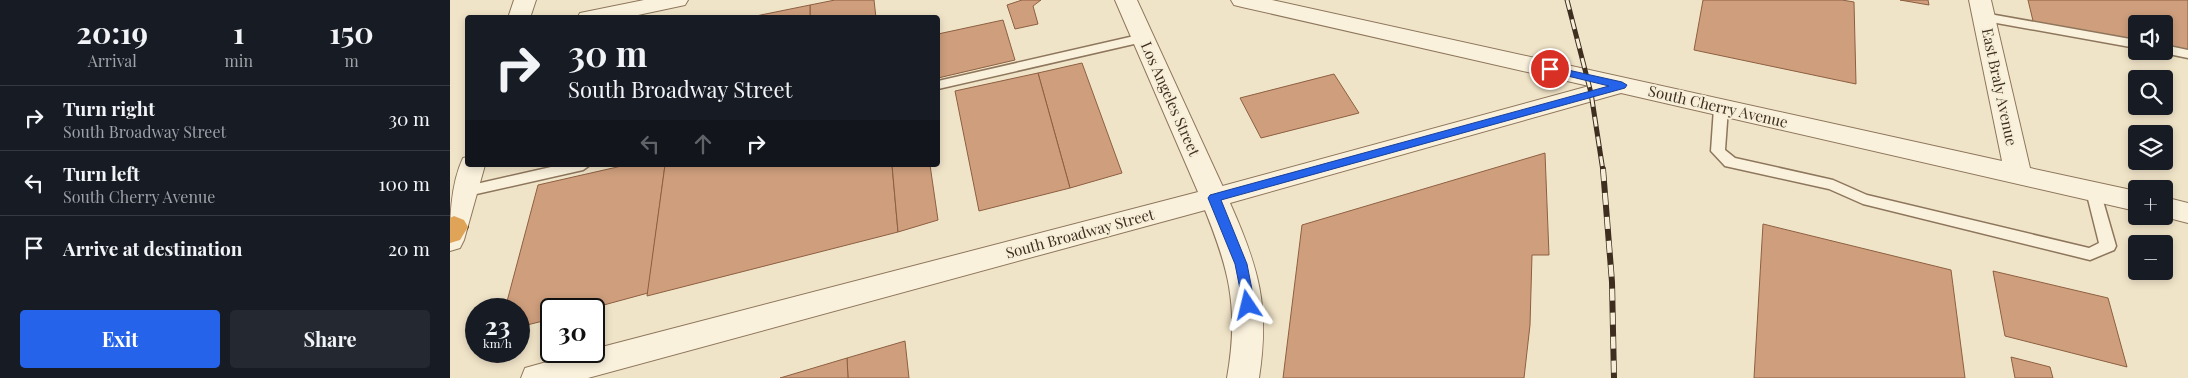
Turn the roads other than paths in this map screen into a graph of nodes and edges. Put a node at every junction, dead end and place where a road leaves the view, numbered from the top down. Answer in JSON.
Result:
{"nodes":[{"id":1,"x":525,"y":0,"type":"edge"},
{"id":2,"x":677,"y":0,"type":"edge"},
{"id":3,"x":1126,"y":0,"type":"edge"},
{"id":4,"x":1242,"y":0,"type":"edge"},
{"id":5,"x":1982,"y":8,"type":"edge"},
{"id":6,"x":520,"y":15,"type":"edge"},
{"id":7,"x":603,"y":15,"type":"edge"},
{"id":8,"x":1143,"y":38,"type":"junction"},
{"id":9,"x":2128,"y":42,"type":"edge"},
{"id":10,"x":2173,"y":51,"type":"edge"},
{"id":11,"x":2188,"y":54,"type":"edge"},
{"id":12,"x":940,"y":84,"type":"edge"},
{"id":13,"x":1622,"y":85,"type":"junction"},
{"id":14,"x":1721,"y":108,"type":"junction"},
{"id":15,"x":471,"y":167,"type":"edge"},
{"id":16,"x":574,"y":167,"type":"edge"},
{"id":17,"x":2018,"y":174,"type":"junction"},
{"id":18,"x":2094,"y":191,"type":"junction"},
{"id":19,"x":463,"y":192,"type":"junction"},
{"id":20,"x":1214,"y":198,"type":"junction"},
{"id":21,"x":2128,"y":199,"type":"edge"},
{"id":22,"x":2173,"y":209,"type":"edge"},
{"id":23,"x":2188,"y":213,"type":"edge"},
{"id":24,"x":451,"y":233,"type":"edge"},
{"id":25,"x":536,"y":378,"type":"edge"},
{"id":26,"x":1243,"y":378,"type":"edge"}],
"edges":[{"from":1,"to":6,"type":"street"},
{"from":2,"to":7,"type":"street"},
{"from":3,"to":8,"type":"street","name":"Los Angeles Street"},
{"from":4,"to":13,"type":"street","name":"South Cherry Avenue"},
{"from":5,"to":9,"type":"lane"},
{"from":5,"to":17,"type":"street","name":"East Braly Avenue"},
{"from":8,"to":12,"type":"lane"},
{"from":8,"to":20,"type":"street","name":"Los Angeles Street"},
{"from":10,"to":11,"type":"lane"},
{"from":13,"to":14,"type":"street","name":"South Cherry Avenue"},
{"from":13,"to":20,"type":"street","name":"South Broadway Street"},
{"from":14,"to":17,"type":"street","name":"South Cherry Avenue"},
{"from":14,"to":18,"type":"lane"},
{"from":15,"to":19,"type":"street"},
{"from":16,"to":19,"type":"lane"},
{"from":17,"to":18,"type":"street","name":"South Cherry Avenue"},
{"from":18,"to":21,"type":"street","name":"South Cherry Avenue"},
{"from":19,"to":24,"type":"street"},
{"from":20,"to":25,"type":"street","name":"South Broadway Street"},
{"from":20,"to":26,"type":"street","name":"Los Angeles Street"},
{"from":22,"to":23,"type":"street"}]}
